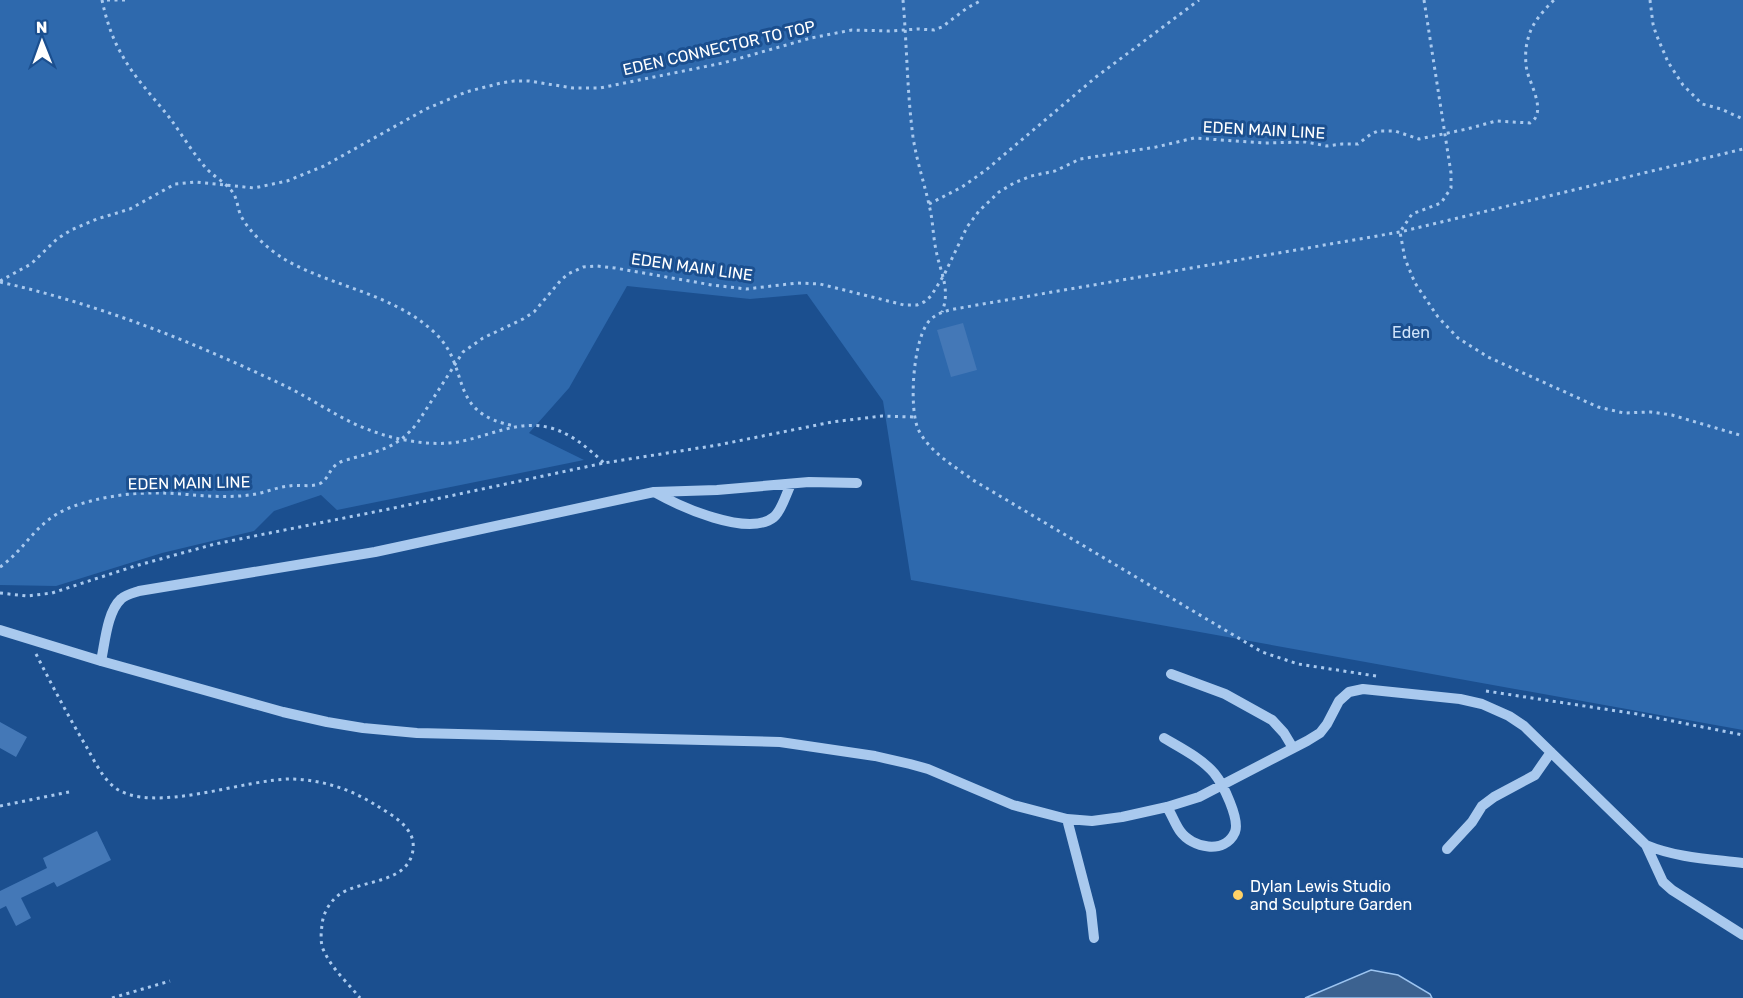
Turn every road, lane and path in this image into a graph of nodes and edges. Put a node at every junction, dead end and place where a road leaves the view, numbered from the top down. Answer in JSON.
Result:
{"nodes":[{"id":1,"x":104,"y":0,"type":"edge"},
{"id":2,"x":126,"y":0,"type":"edge"},
{"id":3,"x":903,"y":0,"type":"edge"},
{"id":4,"x":982,"y":0,"type":"edge"},
{"id":5,"x":1199,"y":0,"type":"edge"},
{"id":6,"x":1424,"y":0,"type":"edge"},
{"id":7,"x":1554,"y":0,"type":"edge"},
{"id":8,"x":1650,"y":0,"type":"edge"},
{"id":9,"x":906,"y":30,"type":"junction"},
{"id":10,"x":1743,"y":119,"type":"edge"},
{"id":11,"x":1444,"y":134,"type":"junction"},
{"id":12,"x":1743,"y":149,"type":"edge"},
{"id":13,"x":225,"y":185,"type":"junction"},
{"id":14,"x":929,"y":204,"type":"junction"},
{"id":15,"x":1400,"y":232,"type":"junction"},
{"id":16,"x":944,"y":275,"type":"junction"},
{"id":17,"x":0,"y":282,"type":"edge"},
{"id":18,"x":942,"y":312,"type":"junction"},
{"id":19,"x":454,"y":364,"type":"junction"},
{"id":20,"x":914,"y":417,"type":"junction"},
{"id":21,"x":516,"y":426,"type":"junction"},
{"id":22,"x":1743,"y":436,"type":"edge"},
{"id":23,"x":401,"y":439,"type":"junction"},
{"id":24,"x":604,"y":463,"type":"junction"},
{"id":25,"x":857,"y":483,"type":"dead end"},
{"id":26,"x":790,"y":484,"type":"junction"},
{"id":27,"x":654,"y":492,"type":"junction"},
{"id":28,"x":0,"y":567,"type":"edge"},
{"id":29,"x":0,"y":593,"type":"edge"},
{"id":30,"x":0,"y":630,"type":"edge"},
{"id":31,"x":29,"y":639,"type":"junction"},
{"id":32,"x":101,"y":661,"type":"junction"},
{"id":33,"x":1172,"y":674,"type":"dead end"},
{"id":34,"x":1380,"y":677,"type":"dead end"},
{"id":35,"x":1486,"y":691,"type":"dead end"},
{"id":36,"x":1743,"y":735,"type":"edge"},
{"id":37,"x":1164,"y":738,"type":"dead end"},
{"id":38,"x":1293,"y":748,"type":"junction"},
{"id":39,"x":1551,"y":752,"type":"junction"},
{"id":40,"x":1221,"y":786,"type":"junction"},
{"id":41,"x":69,"y":792,"type":"dead end"},
{"id":42,"x":0,"y":806,"type":"edge"},
{"id":43,"x":1167,"y":807,"type":"junction"},
{"id":44,"x":1067,"y":819,"type":"junction"},
{"id":45,"x":1646,"y":845,"type":"junction"},
{"id":46,"x":1447,"y":849,"type":"dead end"},
{"id":47,"x":1743,"y":864,"type":"edge"},
{"id":48,"x":1743,"y":935,"type":"edge"},
{"id":49,"x":1094,"y":938,"type":"dead end"},
{"id":50,"x":170,"y":981,"type":"dead end"},
{"id":51,"x":112,"y":998,"type":"edge"},
{"id":52,"x":360,"y":998,"type":"edge"}],
"edges":[{"from":1,"to":2,"type":"path"},
{"from":1,"to":13,"type":"path"},
{"from":3,"to":9,"type":"path"},
{"from":4,"to":9,"type":"path","name":"EDEN CONNECTOR TO TOP"},
{"from":5,"to":14,"type":"path"},
{"from":6,"to":11,"type":"path"},
{"from":7,"to":11,"type":"path","name":"EDEN MAIN LINE"},
{"from":8,"to":10,"type":"path"},
{"from":9,"to":13,"type":"path","name":"EDEN CONNECTOR TO TOP"},
{"from":9,"to":14,"type":"path"},
{"from":11,"to":15,"type":"path"},
{"from":11,"to":16,"type":"path","name":"EDEN MAIN LINE"},
{"from":12,"to":15,"type":"path"},
{"from":13,"to":17,"type":"path","name":"EDEN CONNECTOR TO TOP"},
{"from":13,"to":19,"type":"path"},
{"from":14,"to":16,"type":"path"},
{"from":15,"to":18,"type":"path"},
{"from":15,"to":22,"type":"path"},
{"from":16,"to":18,"type":"path"},
{"from":16,"to":19,"type":"path","name":"EDEN MAIN LINE"},
{"from":17,"to":23,"type":"path"},
{"from":18,"to":20,"type":"path"},
{"from":19,"to":21,"type":"path"},
{"from":19,"to":23,"type":"path","name":"EDEN MAIN LINE"},
{"from":20,"to":24,"type":"path"},
{"from":20,"to":34,"type":"path"},
{"from":21,"to":23,"type":"path"},
{"from":21,"to":24,"type":"path"},
{"from":23,"to":28,"type":"path","name":"EDEN MAIN LINE"},
{"from":24,"to":29,"type":"path"},
{"from":25,"to":26,"type":"street"},
{"from":26,"to":27,"type":"street"},
{"from":26,"to":27,"type":"street"},
{"from":27,"to":32,"type":"street"},
{"from":30,"to":31,"type":"street"},
{"from":31,"to":32,"type":"street"},
{"from":31,"to":52,"type":"path"},
{"from":32,"to":44,"type":"street"},
{"from":33,"to":38,"type":"street"},
{"from":35,"to":36,"type":"path"},
{"from":37,"to":40,"type":"street"},
{"from":38,"to":39,"type":"street"},
{"from":38,"to":40,"type":"street"},
{"from":39,"to":45,"type":"street"},
{"from":39,"to":46,"type":"street"},
{"from":40,"to":43,"type":"street"},
{"from":40,"to":43,"type":"street"},
{"from":41,"to":42,"type":"path"},
{"from":43,"to":44,"type":"street"},
{"from":44,"to":49,"type":"street"},
{"from":45,"to":47,"type":"street"},
{"from":45,"to":48,"type":"street"},
{"from":50,"to":51,"type":"path"}]}
